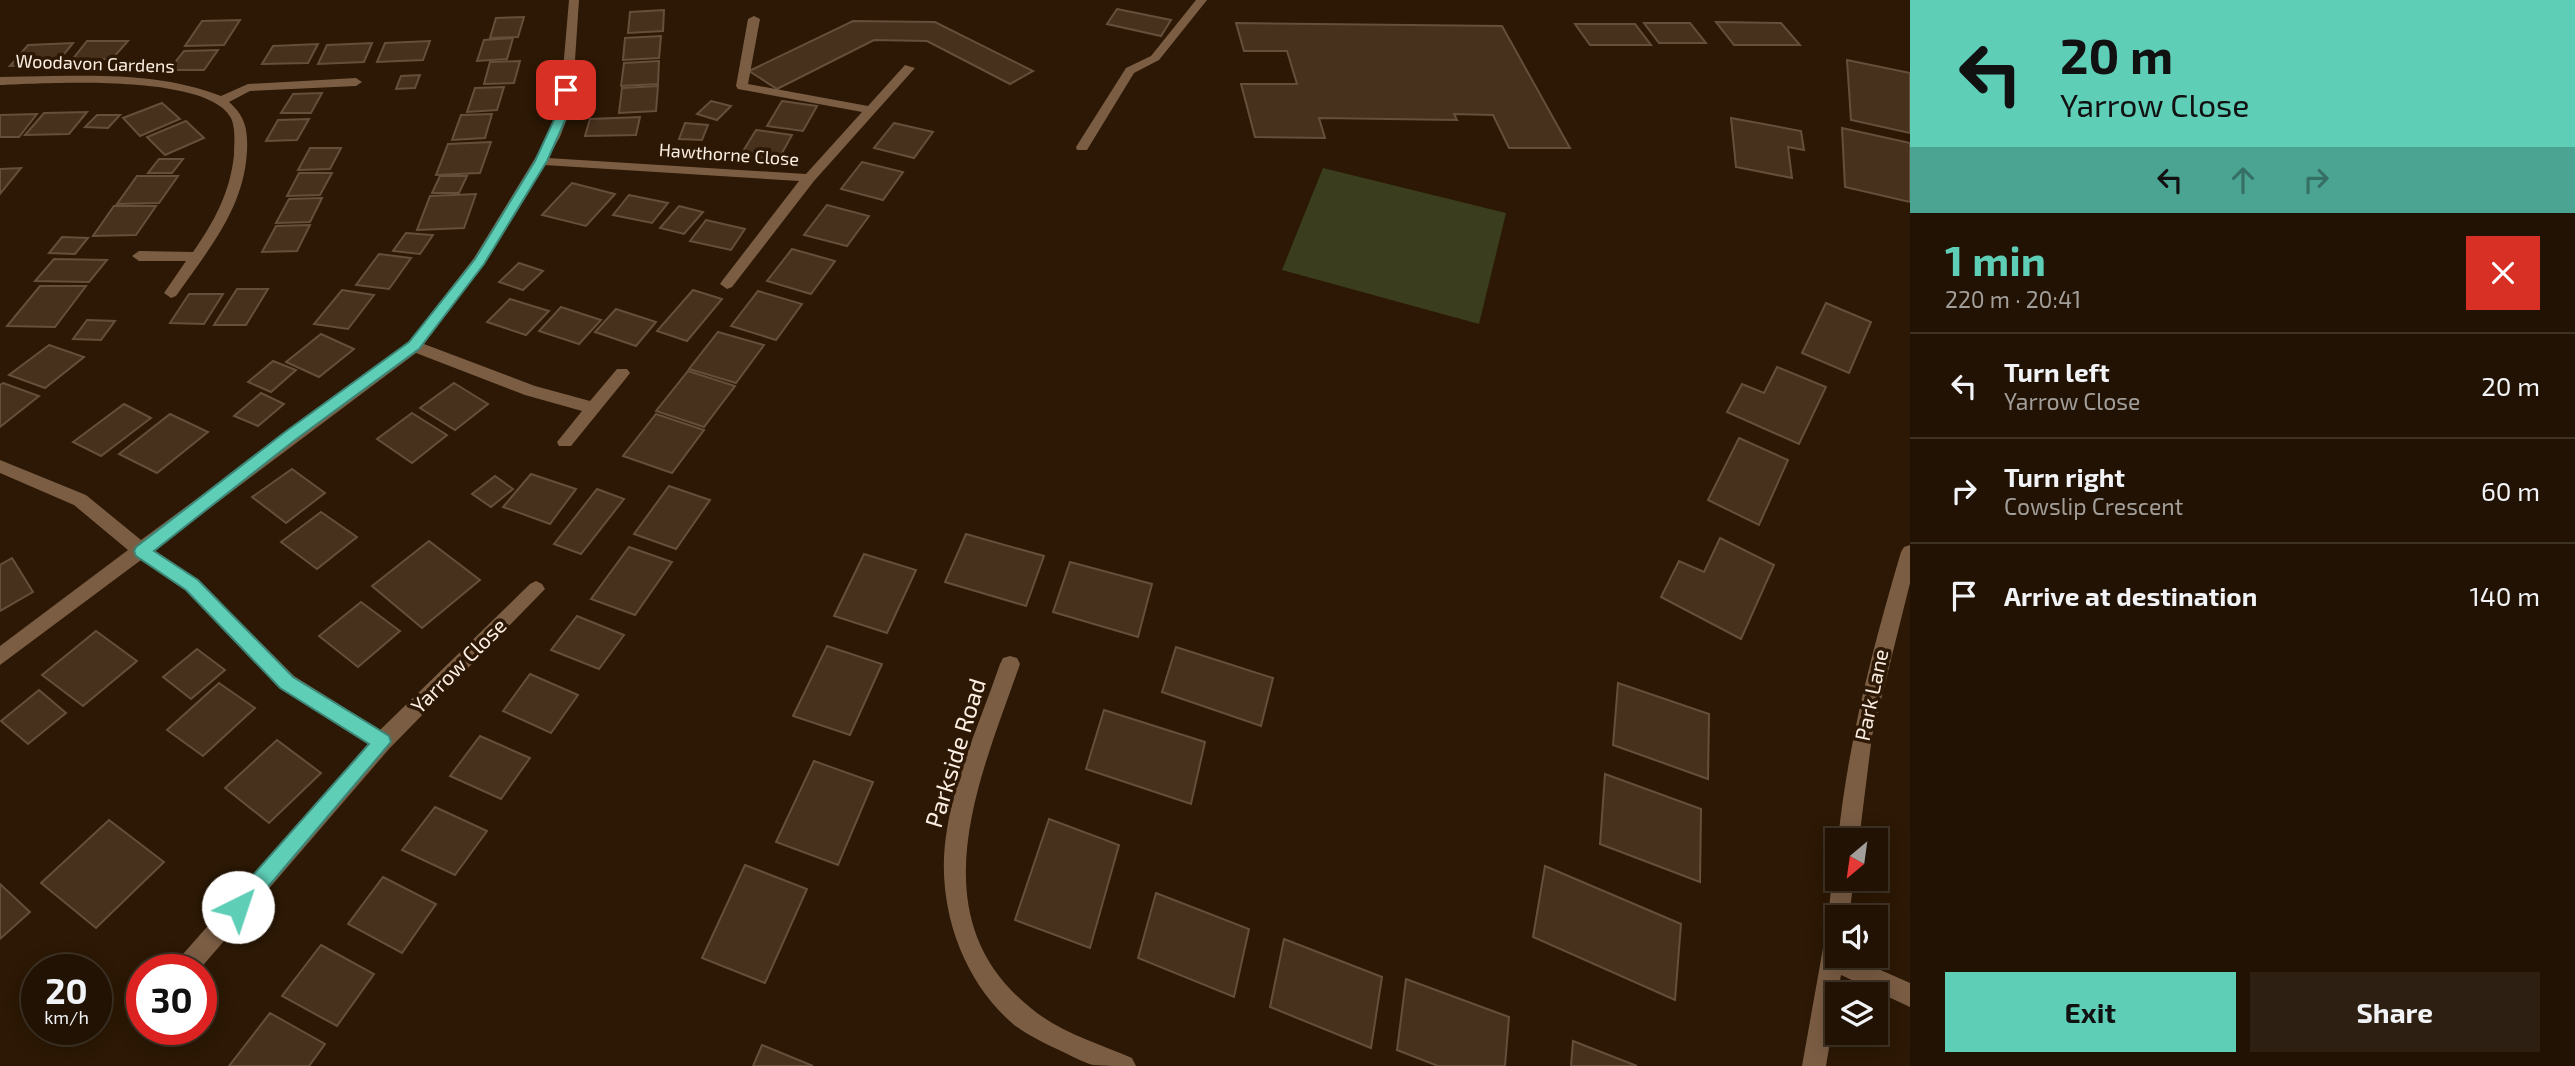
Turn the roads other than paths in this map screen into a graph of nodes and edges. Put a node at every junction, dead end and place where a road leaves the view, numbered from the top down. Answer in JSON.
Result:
{"nodes":[{"id":1,"x":574,"y":0,"type":"edge"},
{"id":2,"x":1202,"y":0,"type":"edge"},
{"id":3,"x":754,"y":19,"type":"dead end"},
{"id":4,"x":909,"y":68,"type":"dead end"},
{"id":5,"x":0,"y":81,"type":"edge"},
{"id":6,"x":356,"y":82,"type":"dead end"},
{"id":7,"x":221,"y":101,"type":"junction"},
{"id":8,"x":871,"y":110,"type":"junction"},
{"id":9,"x":1082,"y":148,"type":"dead end"},
{"id":10,"x":541,"y":161,"type":"junction"},
{"id":11,"x":809,"y":178,"type":"junction"},
{"id":12,"x":139,"y":256,"type":"dead end"},
{"id":13,"x":195,"y":257,"type":"junction"},
{"id":14,"x":727,"y":284,"type":"dead end"},
{"id":15,"x":171,"y":292,"type":"dead end"},
{"id":16,"x":414,"y":346,"type":"junction"},
{"id":17,"x":622,"y":373,"type":"dead end"},
{"id":18,"x":593,"y":408,"type":"junction"},
{"id":19,"x":565,"y":442,"type":"dead end"},
{"id":20,"x":0,"y":467,"type":"edge"},
{"id":21,"x":142,"y":551,"type":"junction"},
{"id":22,"x":1910,"y":552,"type":"edge"},
{"id":23,"x":536,"y":589,"type":"dead end"},
{"id":24,"x":0,"y":657,"type":"edge"},
{"id":25,"x":1010,"y":664,"type":"dead end"},
{"id":26,"x":382,"y":742,"type":"junction"},
{"id":27,"x":1850,"y":828,"type":"edge"},
{"id":28,"x":198,"y":954,"type":"edge"},
{"id":29,"x":1832,"y":968,"type":"edge"},
{"id":30,"x":1851,"y":968,"type":"edge"},
{"id":31,"x":1910,"y":995,"type":"edge"},
{"id":32,"x":1114,"y":1064,"type":"edge"},
{"id":33,"x":1814,"y":1066,"type":"edge"}],
"edges":[{"from":1,"to":10,"type":"street"},
{"from":2,"to":9,"type":"street"},
{"from":3,"to":8,"type":"street"},
{"from":4,"to":8,"type":"street","name":"Hawthorne Close"},
{"from":5,"to":7,"type":"street","name":"Woodavon Gardens"},
{"from":6,"to":7,"type":"street"},
{"from":7,"to":13,"type":"street"},
{"from":8,"to":11,"type":"street","name":"Hawthorne Close"},
{"from":10,"to":11,"type":"street","name":"Hawthorne Close"},
{"from":10,"to":16,"type":"street"},
{"from":11,"to":14,"type":"street"},
{"from":12,"to":13,"type":"street"},
{"from":13,"to":15,"type":"street"},
{"from":16,"to":18,"type":"street"},
{"from":16,"to":21,"type":"street"},
{"from":17,"to":18,"type":"street"},
{"from":18,"to":19,"type":"street"},
{"from":20,"to":21,"type":"street"},
{"from":21,"to":24,"type":"street"},
{"from":21,"to":26,"type":"street"},
{"from":22,"to":27,"type":"street","name":"Park Lane"},
{"from":23,"to":26,"type":"street","name":"Yarrow Close"},
{"from":25,"to":32,"type":"street","name":"Parkside Road"},
{"from":26,"to":28,"type":"street","name":"Yarrow Close"},
{"from":29,"to":33,"type":"street"},
{"from":30,"to":31,"type":"street"}]}
